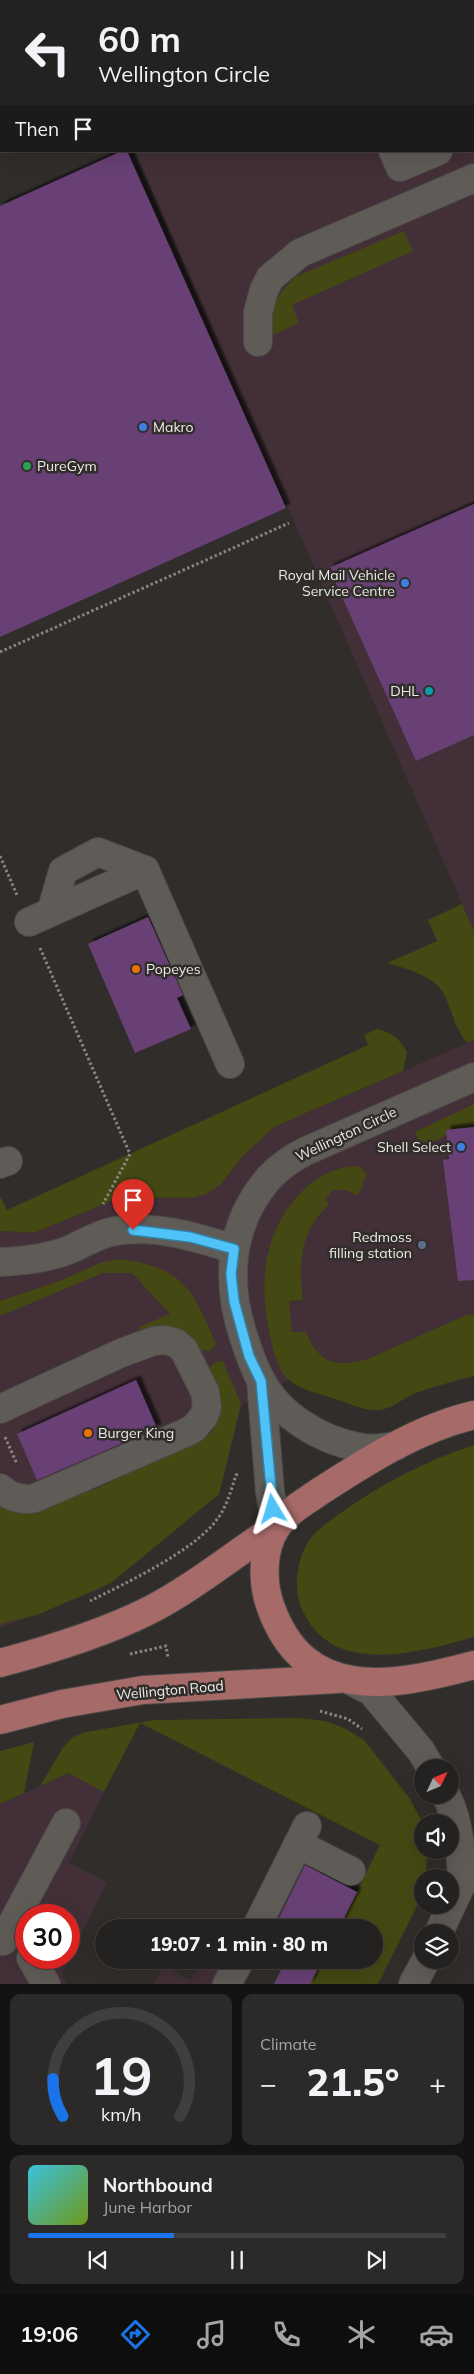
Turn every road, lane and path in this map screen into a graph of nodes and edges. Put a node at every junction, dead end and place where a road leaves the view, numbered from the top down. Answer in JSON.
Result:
{"nodes":[{"id":1,"x":392,"y":152,"type":"edge"},
{"id":2,"x":436,"y":152,"type":"edge"},
{"id":3,"x":474,"y":178,"type":"edge"},
{"id":4,"x":258,"y":342,"type":"dead end"},
{"id":5,"x":289,"y":523,"type":"dead end"},
{"id":6,"x":0,"y":652,"type":"edge"},
{"id":7,"x":0,"y":856,"type":"edge"},
{"id":8,"x":145,"y":870,"type":"junction"},
{"id":9,"x":40,"y":917,"type":"junction"},
{"id":10,"x":230,"y":1064,"type":"dead end"},
{"id":11,"x":474,"y":1077,"type":"edge"},
{"id":12,"x":102,"y":1205,"type":"dead end"},
{"id":13,"x":234,"y":1249,"type":"junction"},
{"id":14,"x":0,"y":1262,"type":"edge"},
{"id":15,"x":261,"y":1381,"type":"junction"},
{"id":16,"x":474,"y":1414,"type":"edge"},
{"id":17,"x":1,"y":1420,"type":"edge"},
{"id":18,"x":396,"y":1446,"type":"junction"},
{"id":19,"x":269,"y":1463,"type":"junction"},
{"id":20,"x":0,"y":1488,"type":"edge"},
{"id":21,"x":32,"y":1499,"type":"junction"},
{"id":22,"x":276,"y":1527,"type":"junction"},
{"id":23,"x":101,"y":1630,"type":"junction"},
{"id":24,"x":0,"y":1664,"type":"edge"},
{"id":25,"x":474,"y":1665,"type":"edge"},
{"id":26,"x":346,"y":1679,"type":"junction"},
{"id":27,"x":173,"y":1687,"type":"junction"},
{"id":28,"x":311,"y":1711,"type":"dead end"},
{"id":29,"x":0,"y":1720,"type":"edge"},
{"id":30,"x":368,"y":1733,"type":"dead end"},
{"id":31,"x":425,"y":1759,"type":"edge"},
{"id":32,"x":450,"y":1804,"type":"edge"},
{"id":33,"x":66,"y":1823,"type":"dead end"},
{"id":34,"x":474,"y":1855,"type":"edge"},
{"id":35,"x":351,"y":1870,"type":"dead end"},
{"id":36,"x":462,"y":1883,"type":"junction"},
{"id":37,"x":260,"y":1919,"type":"edge"},
{"id":38,"x":443,"y":1924,"type":"edge"},
{"id":39,"x":1,"y":1940,"type":"edge"},
{"id":40,"x":15,"y":1948,"type":"edge"},
{"id":41,"x":37,"y":1969,"type":"edge"},
{"id":42,"x":235,"y":1969,"type":"edge"},
{"id":43,"x":421,"y":1969,"type":"edge"},
{"id":44,"x":46,"y":1984,"type":"edge"},
{"id":45,"x":227,"y":1984,"type":"edge"},
{"id":46,"x":413,"y":1984,"type":"edge"}],
"edges":[{"from":1,"to":2,"type":"street"},
{"from":3,"to":4,"type":"street"},
{"from":5,"to":6,"type":"path"},
{"from":7,"to":9,"type":"path"},
{"from":8,"to":9,"type":"street"},
{"from":8,"to":9,"type":"street"},
{"from":8,"to":10,"type":"street"},
{"from":9,"to":12,"type":"path"},
{"from":11,"to":13,"type":"street","name":"Wellington Circle"},
{"from":13,"to":14,"type":"street"},
{"from":13,"to":15,"type":"street","name":"Wellington Circle"},
{"from":15,"to":18,"type":"street","name":"Wellington Circle"},
{"from":15,"to":19,"type":"street","name":"Wellington Circle"},
{"from":16,"to":18,"type":"main road"},
{"from":17,"to":21,"type":"path"},
{"from":17,"to":21,"type":"street"},
{"from":18,"to":22,"type":"main road"},
{"from":19,"to":22,"type":"street","name":"Wellington Circle"},
{"from":19,"to":23,"type":"path"},
{"from":20,"to":21,"type":"street"},
{"from":22,"to":23,"type":"main road"},
{"from":22,"to":26,"type":"main road"},
{"from":23,"to":24,"type":"main road"},
{"from":23,"to":27,"type":"path"},
{"from":25,"to":26,"type":"main road"},
{"from":26,"to":27,"type":"main road","name":"Wellington Road"},
{"from":26,"to":31,"type":"street"},
{"from":27,"to":29,"type":"main road","name":"Wellington Road"},
{"from":28,"to":30,"type":"path"},
{"from":32,"to":36,"type":"street"},
{"from":33,"to":39,"type":"street"},
{"from":34,"to":36,"type":"street"},
{"from":35,"to":37,"type":"street"},
{"from":36,"to":38,"type":"street"},
{"from":39,"to":40,"type":"street"},
{"from":41,"to":44,"type":"street"},
{"from":42,"to":45,"type":"street"},
{"from":43,"to":46,"type":"street"}]}
